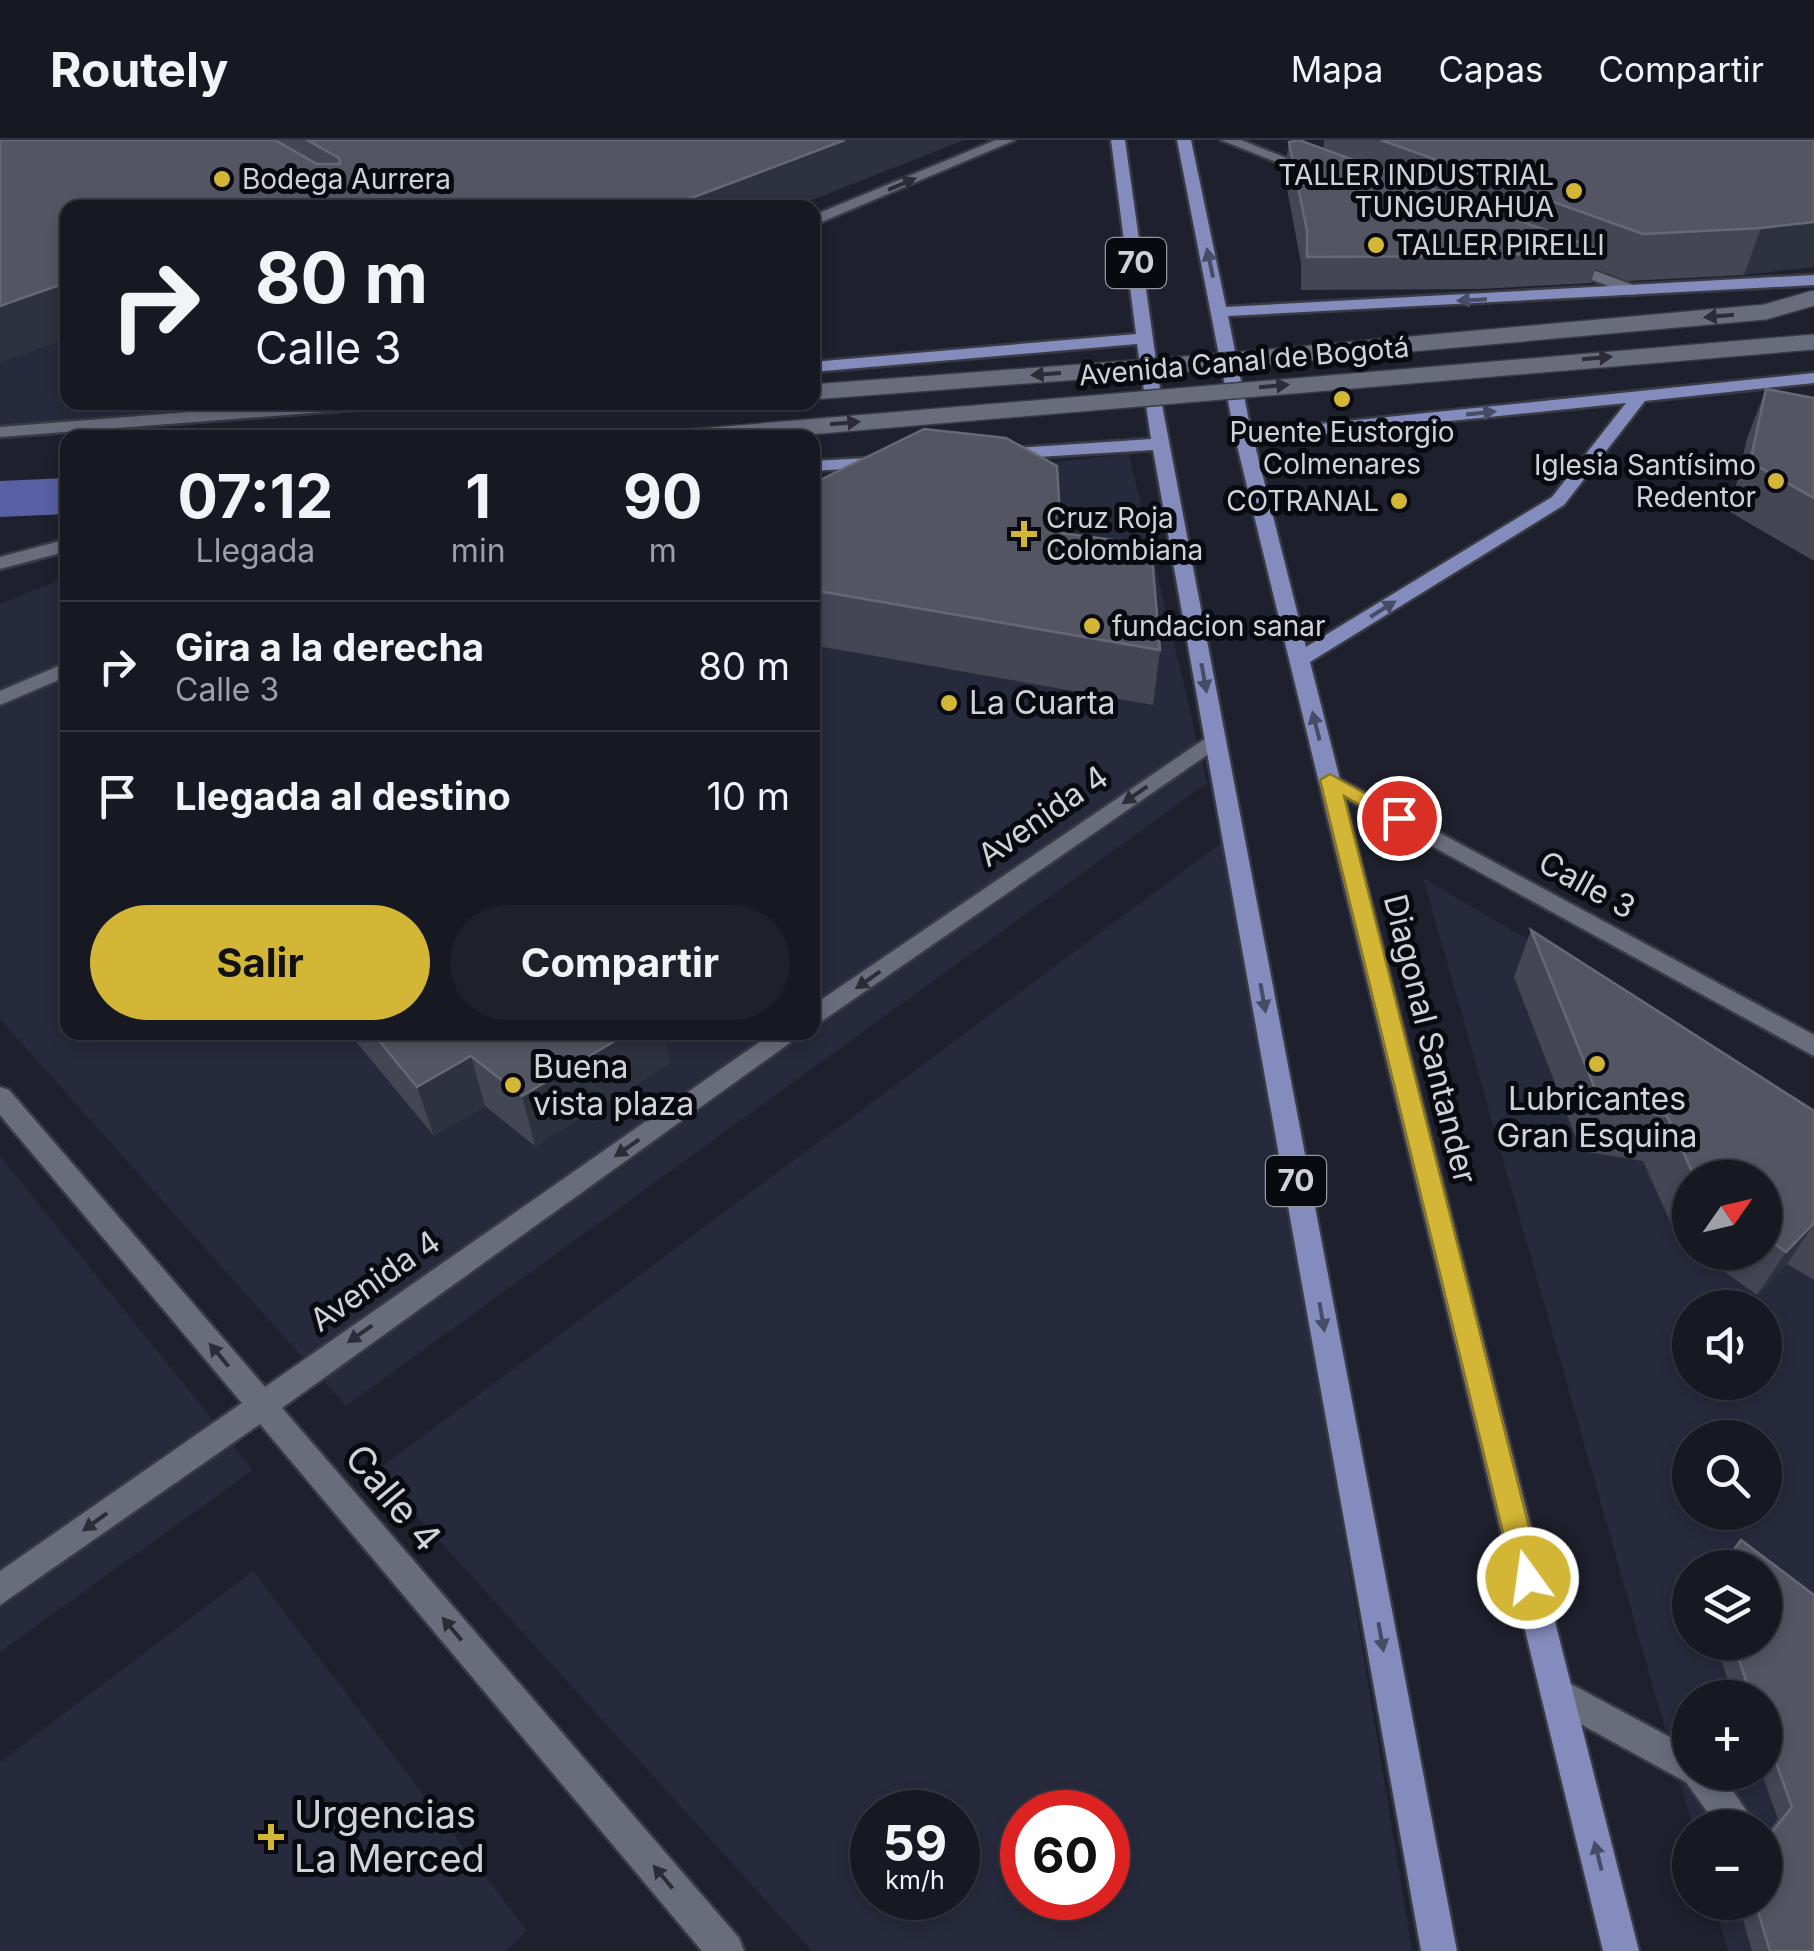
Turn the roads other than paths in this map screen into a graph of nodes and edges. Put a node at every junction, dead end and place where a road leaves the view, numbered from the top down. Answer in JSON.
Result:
{"nodes":[{"id":1,"x":1008,"y":140,"type":"edge"},
{"id":2,"x":1118,"y":140,"type":"edge"},
{"id":3,"x":1184,"y":140,"type":"edge"},
{"id":4,"x":1228,"y":140,"type":"edge"},
{"id":5,"x":1338,"y":181,"type":"edge"},
{"id":6,"x":820,"y":219,"type":"edge"},
{"id":7,"x":1550,"y":260,"type":"edge"},
{"id":8,"x":1814,"y":280,"type":"edge"},
{"id":9,"x":1638,"y":292,"type":"junction"},
{"id":10,"x":1814,"y":298,"type":"edge"},
{"id":11,"x":1220,"y":312,"type":"junction"},
{"id":12,"x":1146,"y":338,"type":"junction"},
{"id":13,"x":1814,"y":342,"type":"edge"},
{"id":14,"x":820,"y":366,"type":"edge"},
{"id":15,"x":1814,"y":378,"type":"edge"},
{"id":16,"x":820,"y":391,"type":"edge"},
{"id":17,"x":1638,"y":398,"type":"junction"},
{"id":18,"x":286,"y":410,"type":"edge"},
{"id":19,"x":773,"y":430,"type":"edge"},
{"id":20,"x":0,"y":432,"type":"edge"},
{"id":21,"x":1244,"y":438,"type":"junction"},
{"id":22,"x":1161,"y":444,"type":"junction"},
{"id":23,"x":987,"y":455,"type":"edge"},
{"id":24,"x":909,"y":460,"type":"edge"},
{"id":25,"x":820,"y":466,"type":"edge"},
{"id":26,"x":60,"y":547,"type":"edge"},
{"id":27,"x":0,"y":563,"type":"edge"},
{"id":28,"x":1300,"y":660,"type":"junction"},
{"id":29,"x":60,"y":672,"type":"edge"},
{"id":30,"x":0,"y":699,"type":"edge"},
{"id":31,"x":1214,"y":739,"type":"junction"},
{"id":32,"x":1330,"y":780,"type":"junction"},
{"id":33,"x":820,"y":1013,"type":"edge"},
{"id":34,"x":782,"y":1040,"type":"edge"},
{"id":35,"x":1814,"y":1047,"type":"edge"},
{"id":36,"x":0,"y":1097,"type":"edge"},
{"id":37,"x":260,"y":1404,"type":"junction"},
{"id":38,"x":0,"y":1590,"type":"edge"},
{"id":39,"x":1556,"y":1692,"type":"junction"},
{"id":40,"x":1672,"y":1757,"type":"edge"},
{"id":41,"x":726,"y":1951,"type":"edge"},
{"id":42,"x":1439,"y":1951,"type":"edge"},
{"id":43,"x":1621,"y":1951,"type":"edge"}],
"edges":[{"from":6,"to":1,"type":"main road","one_way":true},
{"from":2,"to":12,"type":"main road","number":"70"},
{"from":11,"to":3,"type":"main road","name":"Diagonal Santander","number":"70","one_way":true},
{"from":4,"to":5,"type":"main road"},
{"from":7,"to":9,"type":"main road"},
{"from":8,"to":9,"type":"main road"},
{"from":9,"to":11,"type":"main road","one_way":true},
{"from":10,"to":16,"type":"main road","name":"Avenida Canal de Bogotá","one_way":true,"bridge":true},
{"from":11,"to":21,"type":"main road","name":"Diagonal Santander","number":"70"},
{"from":12,"to":14,"type":"main road"},
{"from":12,"to":22,"type":"main road","number":"70"},
{"from":19,"to":13,"type":"main road","name":"Avenida Canal de Bogotá","one_way":true,"bridge":true},
{"from":15,"to":17,"type":"main road"},
{"from":21,"to":17,"type":"main road","one_way":true},
{"from":28,"to":17,"type":"main road","one_way":true},
{"from":18,"to":20,"type":"main road"},
{"from":21,"to":28,"type":"main road","name":"Diagonal Santander","number":"70"},
{"from":22,"to":23,"type":"main road"},
{"from":22,"to":31,"type":"main road","number":"70","one_way":true},
{"from":24,"to":25,"type":"main road"},
{"from":26,"to":27,"type":"main road"},
{"from":32,"to":28,"type":"main road","name":"Diagonal Santander","number":"70","one_way":true},
{"from":29,"to":30,"type":"main road"},
{"from":31,"to":33,"type":"main road","name":"Avenida 4","one_way":true},
{"from":31,"to":42,"type":"main road","number":"70","one_way":true},
{"from":32,"to":35,"type":"main road","name":"Calle 3"},
{"from":32,"to":39,"type":"main road","name":"Diagonal Santander","number":"70"},
{"from":34,"to":37,"type":"main road","name":"Avenida 4","one_way":true},
{"from":37,"to":36,"type":"main road","name":"Calle 4","one_way":true},
{"from":37,"to":38,"type":"main road","name":"Avenida 4","one_way":true},
{"from":41,"to":37,"type":"main road","name":"Calle 4","one_way":true},
{"from":39,"to":40,"type":"main road"},
{"from":43,"to":39,"type":"main road","name":"Diagonal Santander","number":"70","one_way":true}]}
